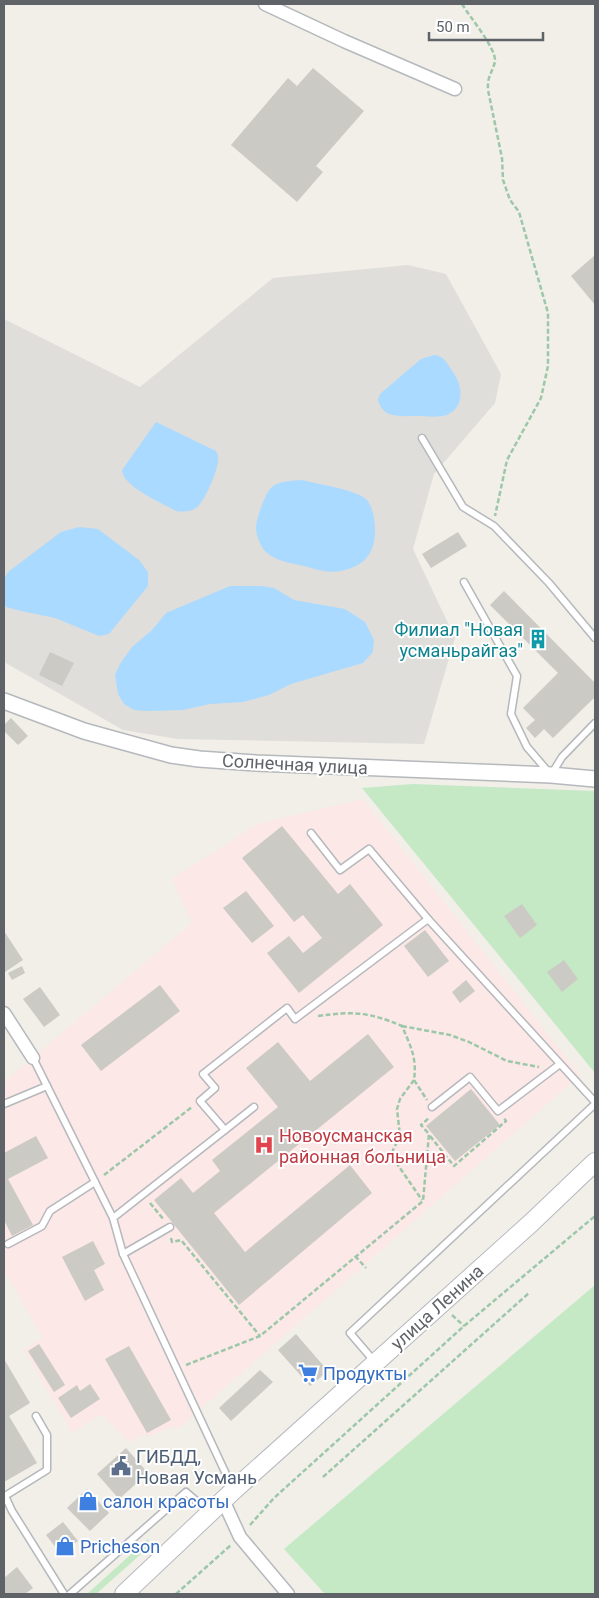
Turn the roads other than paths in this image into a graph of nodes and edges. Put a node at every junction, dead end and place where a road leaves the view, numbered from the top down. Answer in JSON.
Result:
{"nodes":[{"id":1,"x":265,"y":4,"type":"edge"},
{"id":2,"x":455,"y":89,"type":"dead end"},
{"id":3,"x":422,"y":438,"type":"dead end"},
{"id":4,"x":464,"y":582,"type":"dead end"},
{"id":5,"x":595,"y":638,"type":"edge"},
{"id":6,"x":4,"y":701,"type":"edge"},
{"id":7,"x":595,"y":723,"type":"edge"},
{"id":8,"x":550,"y":775,"type":"junction"},
{"id":9,"x":595,"y":779,"type":"edge"},
{"id":10,"x":311,"y":833,"type":"dead end"},
{"id":11,"x":428,"y":919,"type":"junction"},
{"id":12,"x":4,"y":1013,"type":"edge"},
{"id":13,"x":32,"y":1058,"type":"joint"},
{"id":14,"x":560,"y":1064,"type":"junction"},
{"id":15,"x":46,"y":1086,"type":"junction"},
{"id":16,"x":595,"y":1103,"type":"edge"},
{"id":17,"x":4,"y":1104,"type":"edge"},
{"id":18,"x":254,"y":1107,"type":"dead end"},
{"id":19,"x":432,"y":1107,"type":"road end"},
{"id":20,"x":225,"y":1130,"type":"junction"},
{"id":21,"x":595,"y":1162,"type":"edge"},
{"id":22,"x":95,"y":1182,"type":"junction"},
{"id":23,"x":113,"y":1218,"type":"junction"},
{"id":24,"x":170,"y":1227,"type":"road end"},
{"id":25,"x":8,"y":1244,"type":"dead end"},
{"id":26,"x":123,"y":1254,"type":"junction"},
{"id":27,"x":375,"y":1362,"type":"junction"},
{"id":28,"x":36,"y":1416,"type":"dead end"},
{"id":29,"x":228,"y":1495,"type":"junction"},
{"id":30,"x":5,"y":1497,"type":"edge"},
{"id":31,"x":210,"y":1513,"type":"junction"},
{"id":32,"x":64,"y":1594,"type":"edge"},
{"id":33,"x":70,"y":1594,"type":"edge"},
{"id":34,"x":124,"y":1594,"type":"edge"},
{"id":35,"x":288,"y":1594,"type":"edge"}],
"edges":[{"from":1,"to":2,"type":"street"},
{"from":3,"to":5,"type":"lane"},
{"from":4,"to":8,"type":"lane"},
{"from":6,"to":8,"type":"street","name":"Солнечная улица"},
{"from":7,"to":8,"type":"lane"},
{"from":8,"to":9,"type":"street","name":"Солнечная улица"},
{"from":10,"to":11,"type":"lane"},
{"from":11,"to":14,"type":"lane"},
{"from":11,"to":20,"type":"lane"},
{"from":12,"to":13,"type":"street"},
{"from":13,"to":15,"type":"lane"},
{"from":14,"to":16,"type":"lane"},
{"from":14,"to":19,"type":"lane"},
{"from":15,"to":17,"type":"lane"},
{"from":15,"to":22,"type":"lane"},
{"from":16,"to":27,"type":"lane"},
{"from":18,"to":20,"type":"lane"},
{"from":20,"to":23,"type":"lane"},
{"from":21,"to":27,"type":"main road","name":"улица Ленина"},
{"from":22,"to":23,"type":"lane"},
{"from":22,"to":25,"type":"lane"},
{"from":23,"to":26,"type":"lane"},
{"from":24,"to":26,"type":"lane"},
{"from":26,"to":29,"type":"lane"},
{"from":27,"to":29,"type":"main road","name":"улица Ленина"},
{"from":28,"to":30,"type":"lane"},
{"from":29,"to":31,"type":"main road","name":"улица Ленина"},
{"from":29,"to":35,"type":"street"},
{"from":30,"to":32,"type":"lane"},
{"from":31,"to":33,"type":"lane"},
{"from":31,"to":34,"type":"main road","name":"улица Ленина"}]}
